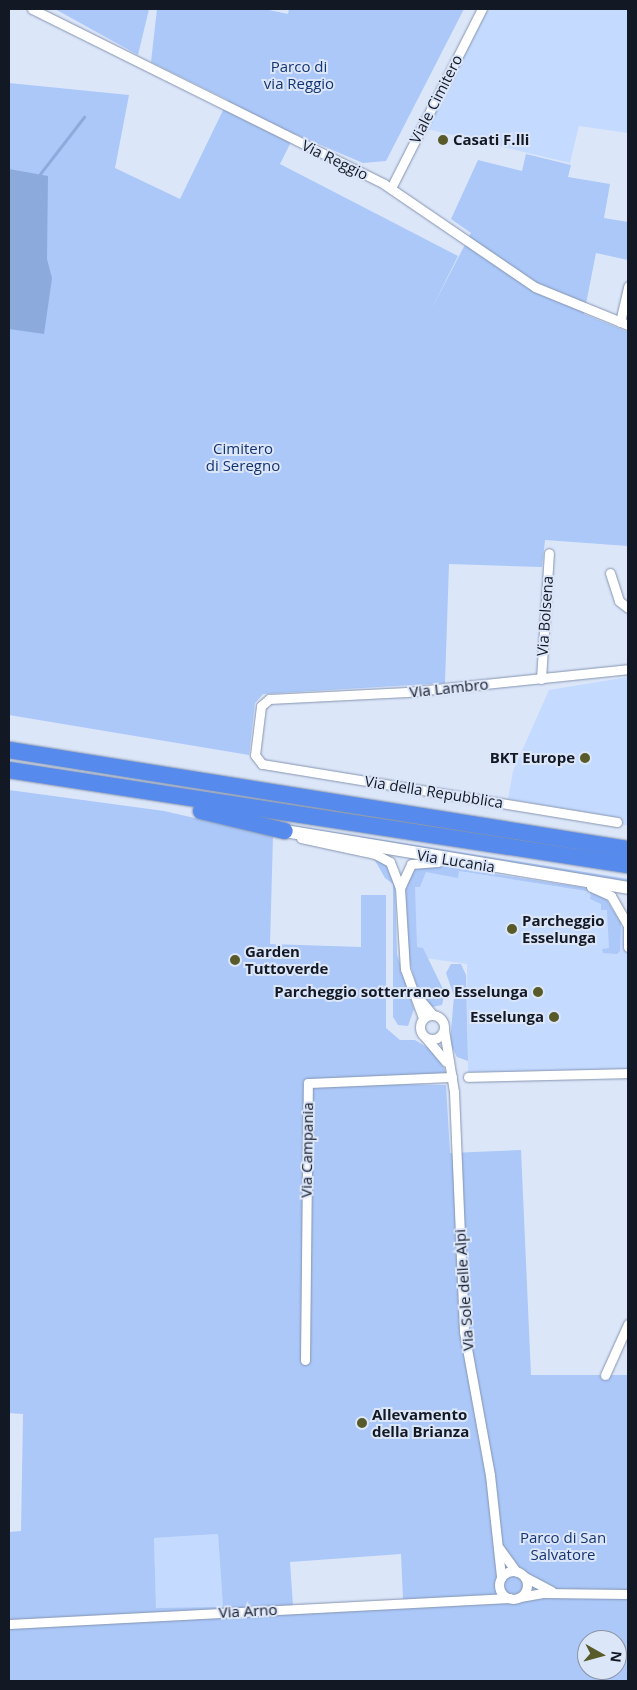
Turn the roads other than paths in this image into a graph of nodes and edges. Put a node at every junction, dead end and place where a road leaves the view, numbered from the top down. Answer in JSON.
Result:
{"nodes":[{"id":1,"x":32,"y":9,"type":"edge"},
{"id":2,"x":482,"y":9,"type":"edge"},
{"id":3,"x":391,"y":188,"type":"junction"},
{"id":4,"x":628,"y":286,"type":"edge"},
{"id":5,"x":624,"y":323,"type":"edge"},
{"id":6,"x":549,"y":552,"type":"dead end"},
{"id":7,"x":610,"y":573,"type":"dead end"},
{"id":8,"x":628,"y":608,"type":"edge"},
{"id":9,"x":628,"y":668,"type":"edge"},
{"id":10,"x":541,"y":679,"type":"junction"},
{"id":11,"x":9,"y":750,"type":"edge"},
{"id":12,"x":255,"y":755,"type":"joint"},
{"id":13,"x":9,"y":770,"type":"edge"},
{"id":14,"x":59,"y":778,"type":"junction"},
{"id":15,"x":617,"y":822,"type":"dead end"},
{"id":16,"x":285,"y":831,"type":"junction"},
{"id":17,"x":628,"y":844,"type":"edge"},
{"id":18,"x":604,"y":845,"type":"junction"},
{"id":19,"x":628,"y":849,"type":"edge"},
{"id":20,"x":628,"y":865,"type":"edge"},
{"id":21,"x":529,"y":872,"type":"junction"},
{"id":22,"x":400,"y":888,"type":"junction"},
{"id":23,"x":628,"y":888,"type":"edge"},
{"id":24,"x":628,"y":925,"type":"edge"},
{"id":25,"x":628,"y":947,"type":"edge"},
{"id":26,"x":408,"y":982,"type":"junction"},
{"id":27,"x":432,"y":1014,"type":"junction"},
{"id":28,"x":423,"y":1018,"type":"junction"},
{"id":29,"x":444,"y":1030,"type":"junction"},
{"id":30,"x":426,"y":1038,"type":"junction"},
{"id":31,"x":628,"y":1073,"type":"edge"},
{"id":32,"x":452,"y":1077,"type":"junction"},
{"id":33,"x":468,"y":1077,"type":"dead end"},
{"id":34,"x":628,"y":1324,"type":"edge"},
{"id":35,"x":305,"y":1360,"type":"dead end"},
{"id":36,"x":605,"y":1375,"type":"dead end"},
{"id":37,"x":494,"y":1532,"type":"junction"},
{"id":38,"x":520,"y":1574,"type":"junction"},
{"id":39,"x":500,"y":1581,"type":"junction"},
{"id":40,"x":558,"y":1592,"type":"junction"},
{"id":41,"x":628,"y":1594,"type":"edge"},
{"id":42,"x":486,"y":1597,"type":"junction"},
{"id":43,"x":520,"y":1597,"type":"junction"},
{"id":44,"x":509,"y":1598,"type":"junction"},
{"id":45,"x":9,"y":1624,"type":"edge"}],
"edges":[{"from":1,"to":3,"type":"street","name":"Via Reggio"},
{"from":2,"to":3,"type":"street","name":"Viale Cimitero"},
{"from":3,"to":5,"type":"street","name":"Via Reggio"},
{"from":4,"to":5,"type":"street"},
{"from":6,"to":10,"type":"street","name":"Via Bolsena"},
{"from":7,"to":8,"type":"street"},
{"from":9,"to":10,"type":"street","name":"Via Lambro"},
{"from":10,"to":12,"type":"street","name":"Via Lambro"},
{"from":11,"to":18,"type":"highway"},
{"from":12,"to":15,"type":"street","name":"Via della Repubblica"},
{"from":13,"to":14,"type":"highway"},
{"from":14,"to":16,"type":"highway"},
{"from":14,"to":20,"type":"highway"},
{"from":16,"to":21,"type":"street","name":"Via Lucania"},
{"from":16,"to":22,"type":"street"},
{"from":17,"to":18,"type":"highway"},
{"from":18,"to":19,"type":"highway"},
{"from":21,"to":22,"type":"street"},
{"from":21,"to":23,"type":"street","name":"Via Lucania"},
{"from":21,"to":24,"type":"street"},
{"from":22,"to":26,"type":"street","name":"Via Sole delle Alpi"},
{"from":24,"to":25,"type":"street"},
{"from":26,"to":27,"type":"street","name":"Via Sole delle Alpi"},
{"from":26,"to":28,"type":"street","name":"Via Sole delle Alpi"},
{"from":27,"to":28,"type":"street"},
{"from":27,"to":29,"type":"street","name":"Via Sole delle Alpi"},
{"from":28,"to":30,"type":"street","name":"Via Sole delle Alpi"},
{"from":29,"to":30,"type":"street"},
{"from":29,"to":32,"type":"street","name":"Via Sole delle Alpi"},
{"from":30,"to":32,"type":"street","name":"Via Sole delle Alpi"},
{"from":31,"to":33,"type":"street"},
{"from":32,"to":35,"type":"street","name":"Via Campania"},
{"from":32,"to":37,"type":"street","name":"Via Sole delle Alpi"},
{"from":34,"to":36,"type":"street"},
{"from":37,"to":38,"type":"street"},
{"from":37,"to":39,"type":"street"},
{"from":38,"to":39,"type":"street"},
{"from":38,"to":40,"type":"street"},
{"from":38,"to":43,"type":"street"},
{"from":39,"to":42,"type":"street"},
{"from":39,"to":44,"type":"street"},
{"from":40,"to":41,"type":"street"},
{"from":40,"to":43,"type":"street"},
{"from":42,"to":44,"type":"street","name":"Via Arno"},
{"from":42,"to":45,"type":"street","name":"Via Arno"},
{"from":43,"to":44,"type":"street"}]}
